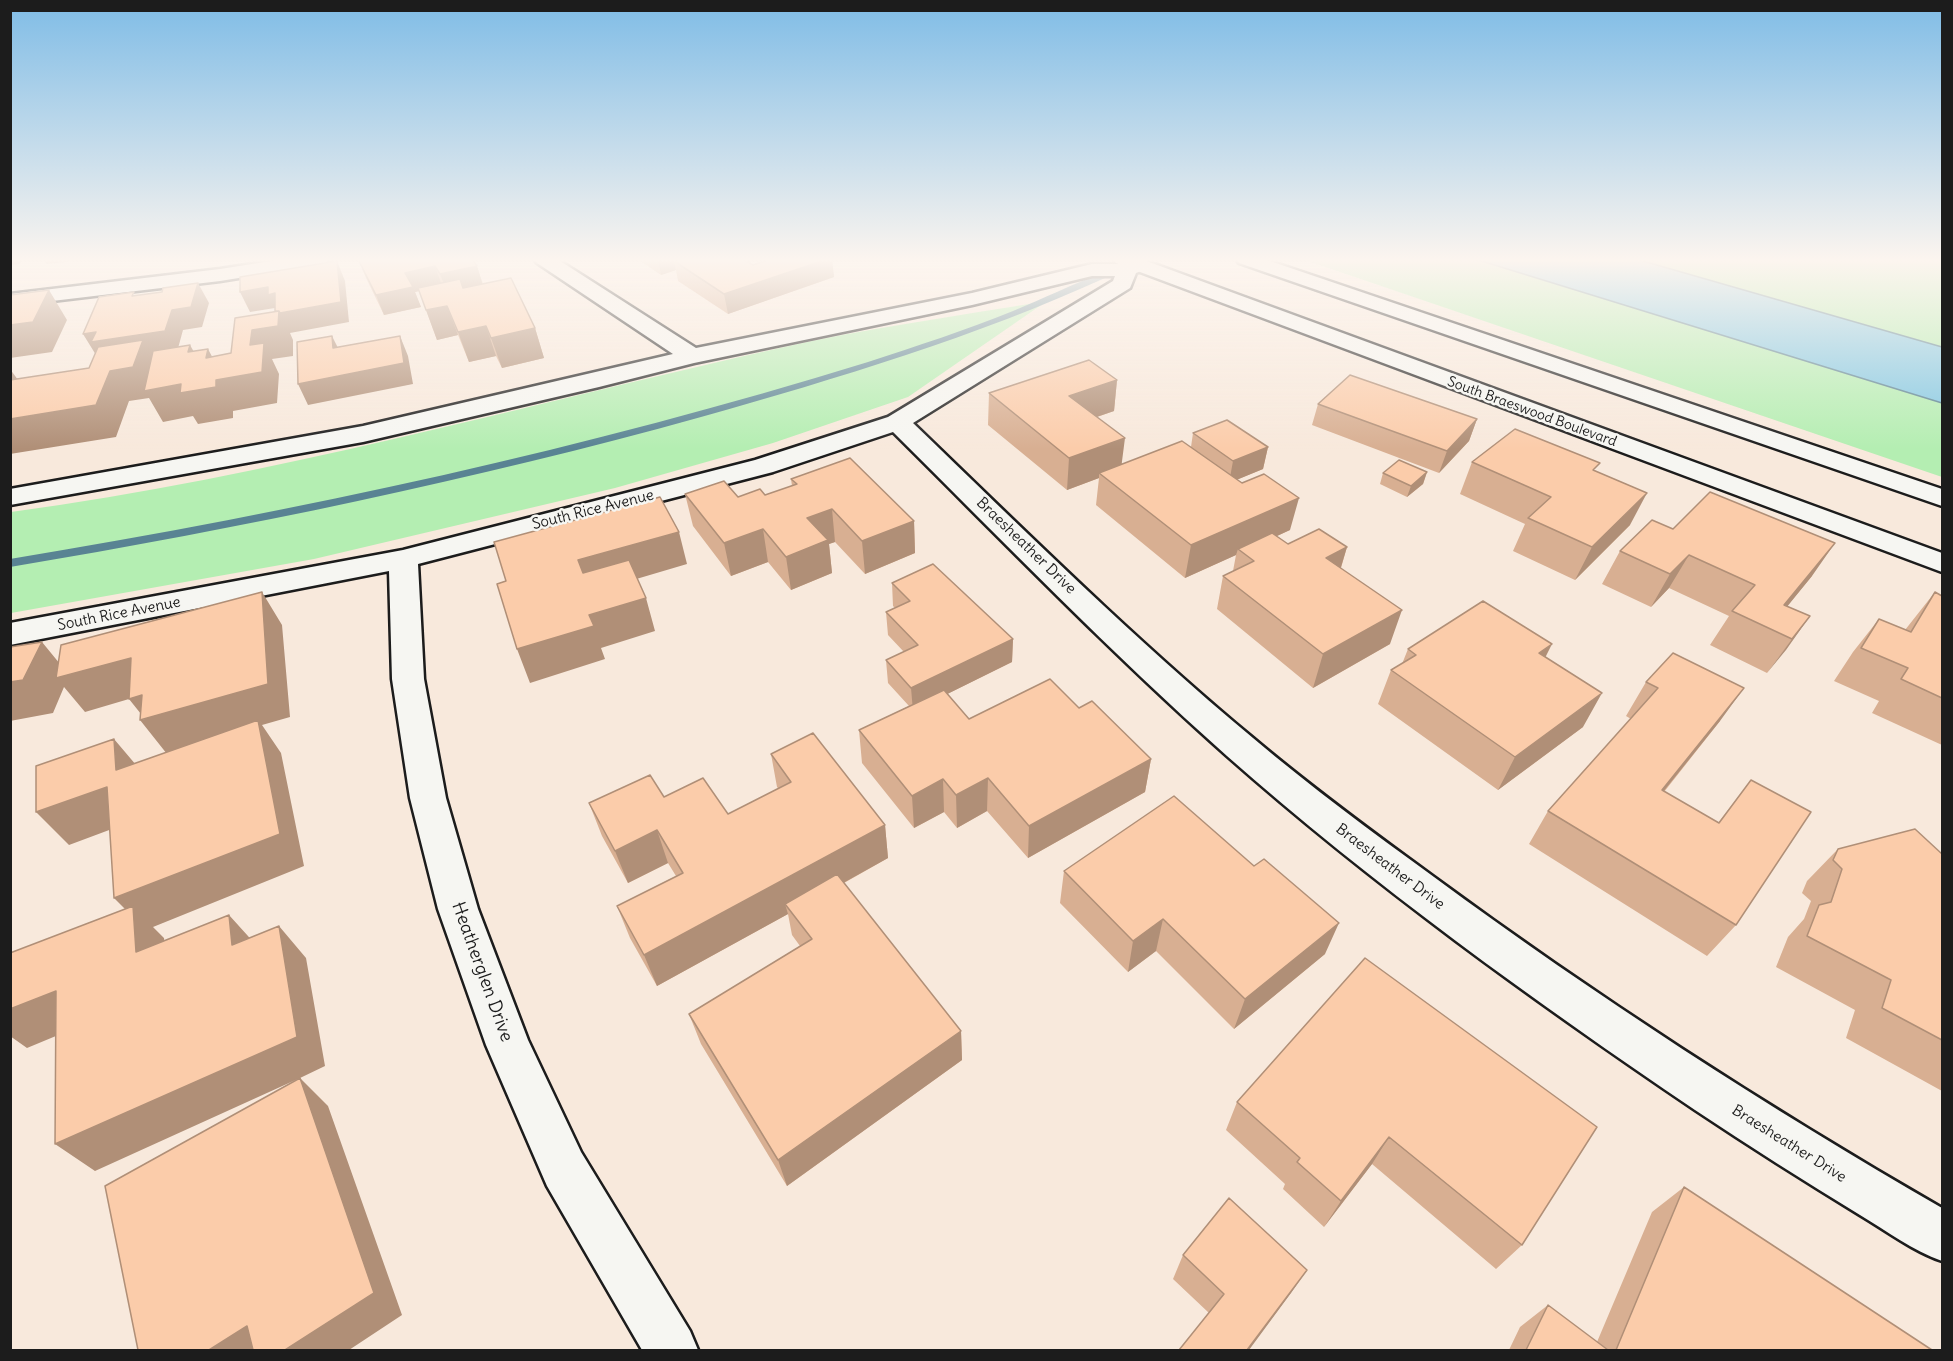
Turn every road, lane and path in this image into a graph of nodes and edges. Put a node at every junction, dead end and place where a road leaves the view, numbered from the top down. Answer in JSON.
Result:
{"nodes":[{"id":1,"x":641,"y":323,"type":"edge"},
{"id":2,"x":856,"y":323,"type":"edge"},
{"id":3,"x":1060,"y":323,"type":"edge"},
{"id":4,"x":1296,"y":323,"type":"edge"},
{"id":5,"x":1431,"y":323,"type":"edge"},
{"id":6,"x":692,"y":356,"type":"junction"},
{"id":7,"x":897,"y":422,"type":"junction"},
{"id":8,"x":10,"y":497,"type":"edge"},
{"id":9,"x":1942,"y":498,"type":"edge"},
{"id":10,"x":403,"y":559,"type":"junction"},
{"id":11,"x":1942,"y":563,"type":"edge"},
{"id":12,"x":10,"y":634,"type":"edge"},
{"id":13,"x":1942,"y":1236,"type":"edge"},
{"id":14,"x":671,"y":1350,"type":"edge"}],
"edges":[{"from":1,"to":6,"type":"street"},
{"from":2,"to":6,"type":"street"},
{"from":3,"to":7,"type":"street","name":"South Rice Avenue"},
{"from":4,"to":11,"type":"street","name":"South Braeswood Boulevard"},
{"from":5,"to":9,"type":"street"},
{"from":6,"to":8,"type":"street"},
{"from":7,"to":10,"type":"street","name":"South Rice Avenue"},
{"from":7,"to":13,"type":"street","name":"Braesheather Drive"},
{"from":10,"to":12,"type":"street","name":"South Rice Avenue"},
{"from":10,"to":14,"type":"street","name":"Heatherglen Drive"}]}
